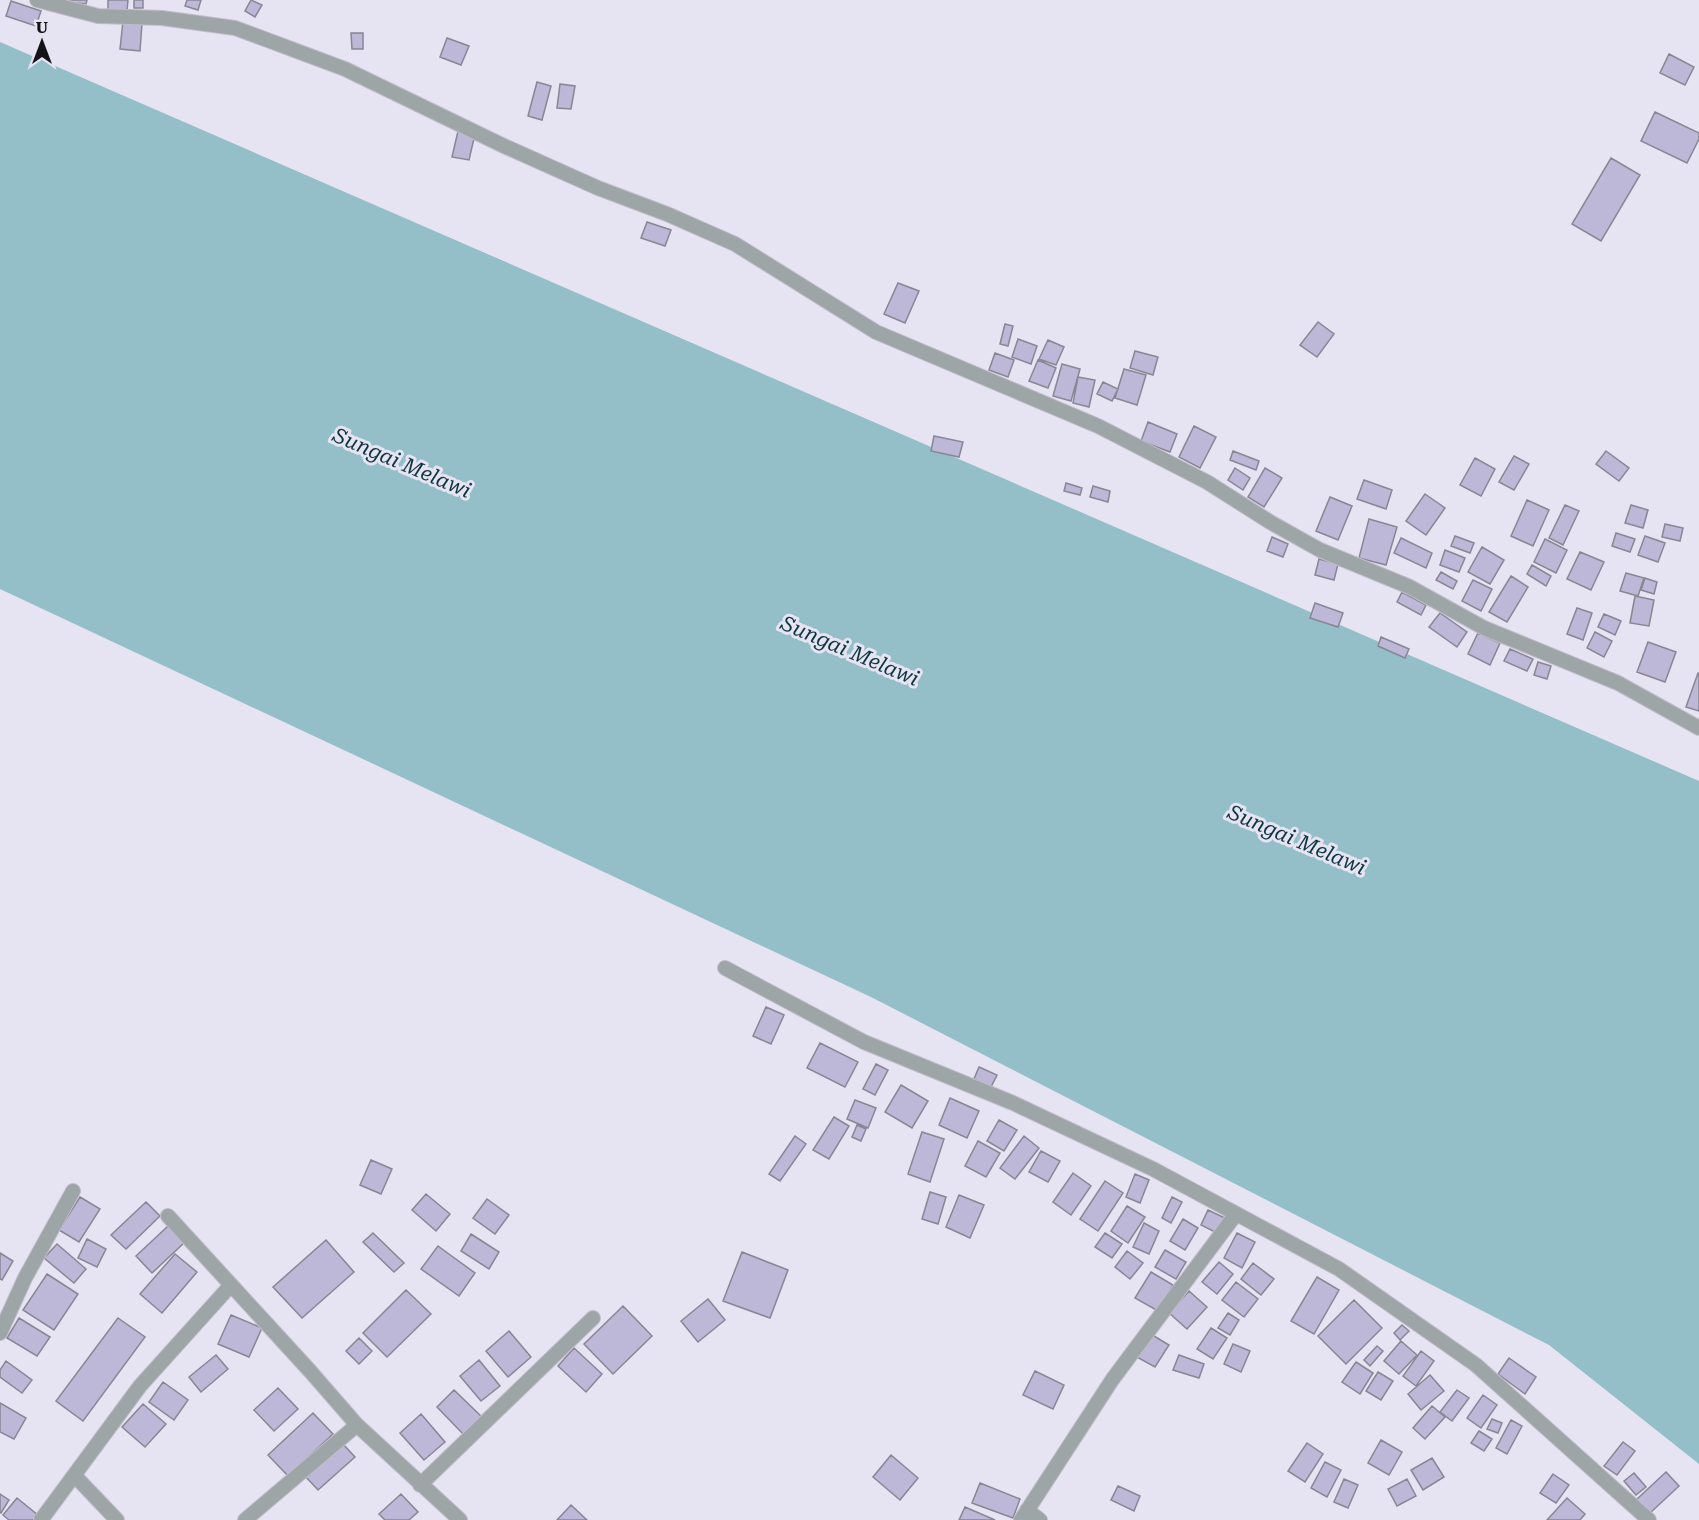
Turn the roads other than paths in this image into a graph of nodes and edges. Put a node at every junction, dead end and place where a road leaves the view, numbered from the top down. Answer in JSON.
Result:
{"nodes":[{"id":1,"x":37,"y":0,"type":"edge"},
{"id":2,"x":1699,"y":728,"type":"edge"},
{"id":3,"x":725,"y":968,"type":"dead end"},
{"id":4,"x":73,"y":1191,"type":"dead end"},
{"id":5,"x":1236,"y":1214,"type":"junction"},
{"id":6,"x":168,"y":1216,"type":"dead end"},
{"id":7,"x":231,"y":1285,"type":"junction"},
{"id":8,"x":593,"y":1318,"type":"dead end"},
{"id":9,"x":0,"y":1333,"type":"edge"},
{"id":10,"x":357,"y":1425,"type":"junction"},
{"id":11,"x":74,"y":1475,"type":"junction"},
{"id":12,"x":420,"y":1485,"type":"junction"},
{"id":13,"x":1024,"y":1515,"type":"edge"},
{"id":14,"x":41,"y":1520,"type":"edge"},
{"id":15,"x":117,"y":1520,"type":"edge"},
{"id":16,"x":245,"y":1520,"type":"edge"},
{"id":17,"x":460,"y":1520,"type":"edge"},
{"id":18,"x":1040,"y":1520,"type":"edge"},
{"id":19,"x":1649,"y":1520,"type":"edge"}],
"edges":[{"from":1,"to":2,"type":"street"},
{"from":3,"to":5,"type":"street"},
{"from":4,"to":9,"type":"street"},
{"from":5,"to":13,"type":"street"},
{"from":5,"to":19,"type":"street"},
{"from":6,"to":7,"type":"street"},
{"from":7,"to":10,"type":"street"},
{"from":7,"to":11,"type":"street"},
{"from":8,"to":12,"type":"street"},
{"from":10,"to":12,"type":"street"},
{"from":10,"to":16,"type":"street"},
{"from":11,"to":14,"type":"street"},
{"from":11,"to":15,"type":"street"},
{"from":12,"to":17,"type":"street"},
{"from":13,"to":18,"type":"street"}]}
